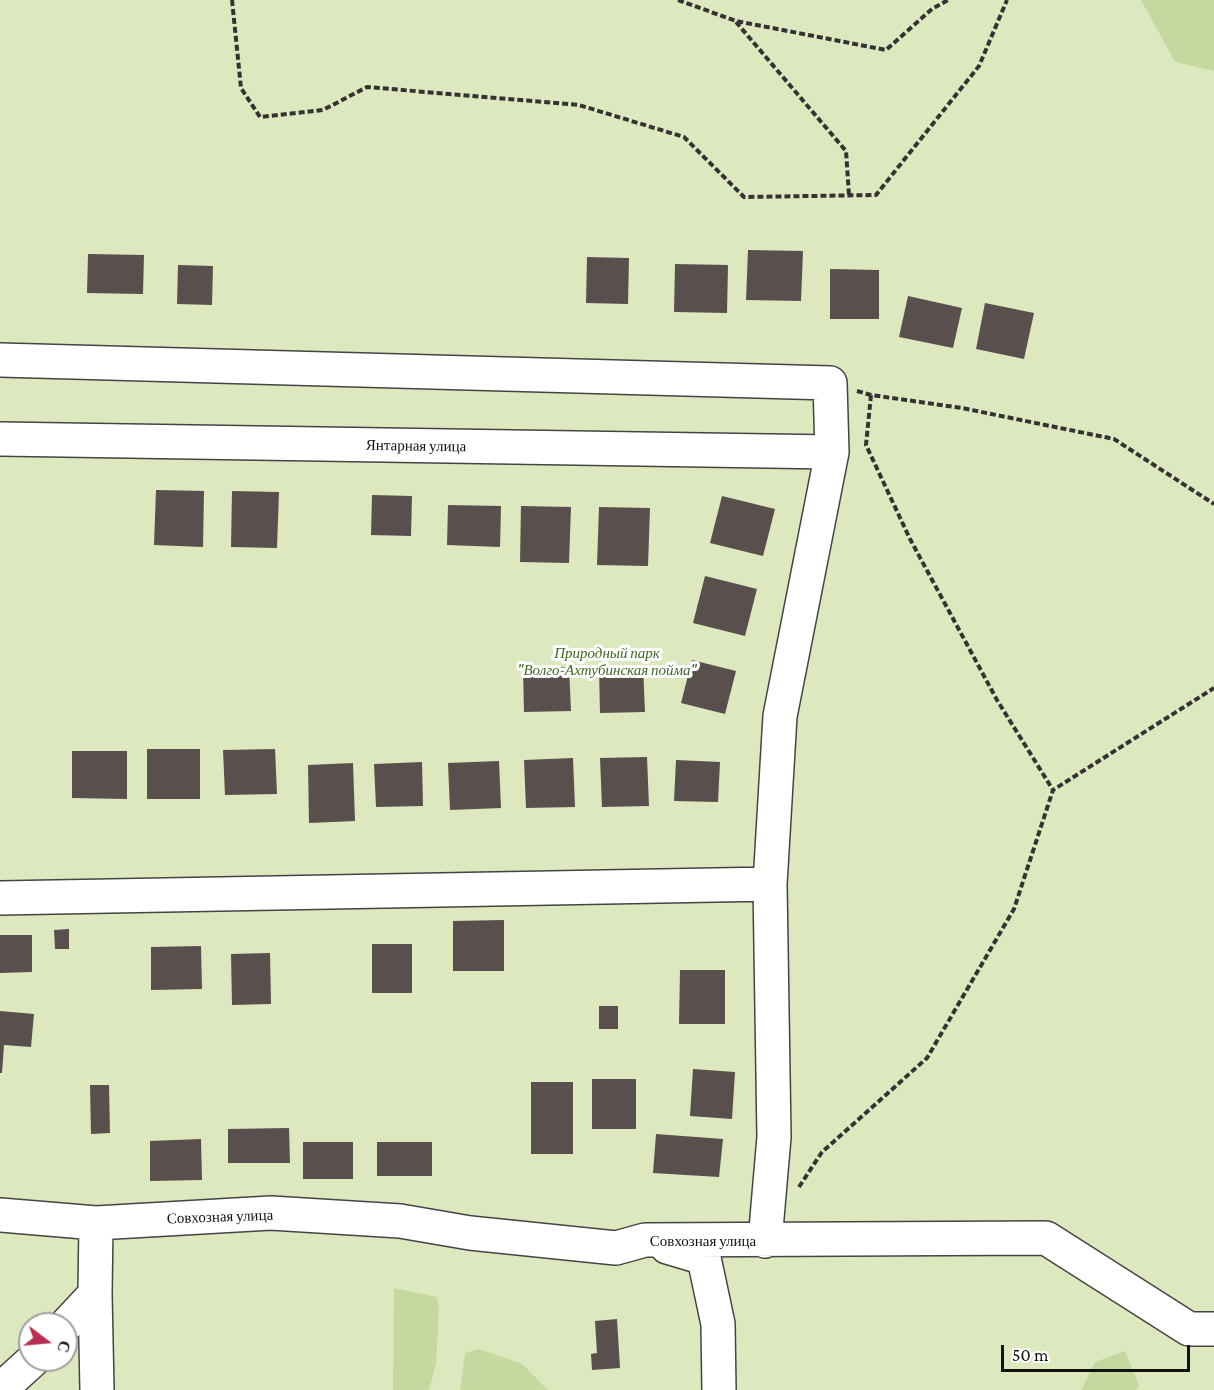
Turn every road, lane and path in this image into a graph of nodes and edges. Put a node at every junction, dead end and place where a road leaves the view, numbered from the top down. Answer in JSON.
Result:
{"nodes":[{"id":1,"x":232,"y":0,"type":"edge"},
{"id":2,"x":678,"y":0,"type":"edge"},
{"id":3,"x":948,"y":0,"type":"edge"},
{"id":4,"x":1007,"y":0,"type":"edge"},
{"id":5,"x":735,"y":21,"type":"junction"},
{"id":6,"x":849,"y":195,"type":"junction"},
{"id":7,"x":0,"y":360,"type":"edge"},
{"id":8,"x":0,"y":440,"type":"edge"},
{"id":9,"x":832,"y":452,"type":"junction"},
{"id":10,"x":1214,"y":504,"type":"edge"},
{"id":11,"x":1214,"y":688,"type":"edge"},
{"id":12,"x":1053,"y":790,"type":"junction"},
{"id":13,"x":770,"y":884,"type":"junction"},
{"id":14,"x":0,"y":898,"type":"edge"},
{"id":15,"x":796,"y":1191,"type":"dead end"},
{"id":16,"x":0,"y":1215,"type":"edge"},
{"id":17,"x":96,"y":1222,"type":"junction"},
{"id":18,"x":645,"y":1240,"type":"junction"},
{"id":19,"x":765,"y":1241,"type":"junction"},
{"id":20,"x":95,"y":1294,"type":"junction"},
{"id":21,"x":78,"y":1312,"type":"edge"},
{"id":22,"x":1214,"y":1329,"type":"edge"},
{"id":23,"x":20,"y":1372,"type":"edge"},
{"id":24,"x":0,"y":1390,"type":"edge"},
{"id":25,"x":97,"y":1390,"type":"edge"},
{"id":26,"x":719,"y":1390,"type":"edge"}],
"edges":[{"from":1,"to":6,"type":"path"},
{"from":2,"to":5,"type":"path"},
{"from":3,"to":5,"type":"path"},
{"from":4,"to":6,"type":"path"},
{"from":5,"to":6,"type":"path"},
{"from":7,"to":9,"type":"street"},
{"from":8,"to":9,"type":"street","name":"Янтарная улица"},
{"from":9,"to":13,"type":"street"},
{"from":10,"to":12,"type":"path"},
{"from":11,"to":12,"type":"path"},
{"from":12,"to":15,"type":"path"},
{"from":13,"to":14,"type":"street"},
{"from":13,"to":19,"type":"street"},
{"from":16,"to":17,"type":"street","name":"Совхозная улица"},
{"from":17,"to":18,"type":"street","name":"Совхозная улица"},
{"from":17,"to":20,"type":"street"},
{"from":18,"to":19,"type":"street","name":"Совхозная улица"},
{"from":18,"to":26,"type":"street"},
{"from":19,"to":22,"type":"street","name":"Совхозная улица"},
{"from":20,"to":21,"type":"street"},
{"from":20,"to":25,"type":"street"},
{"from":23,"to":24,"type":"street"}]}
